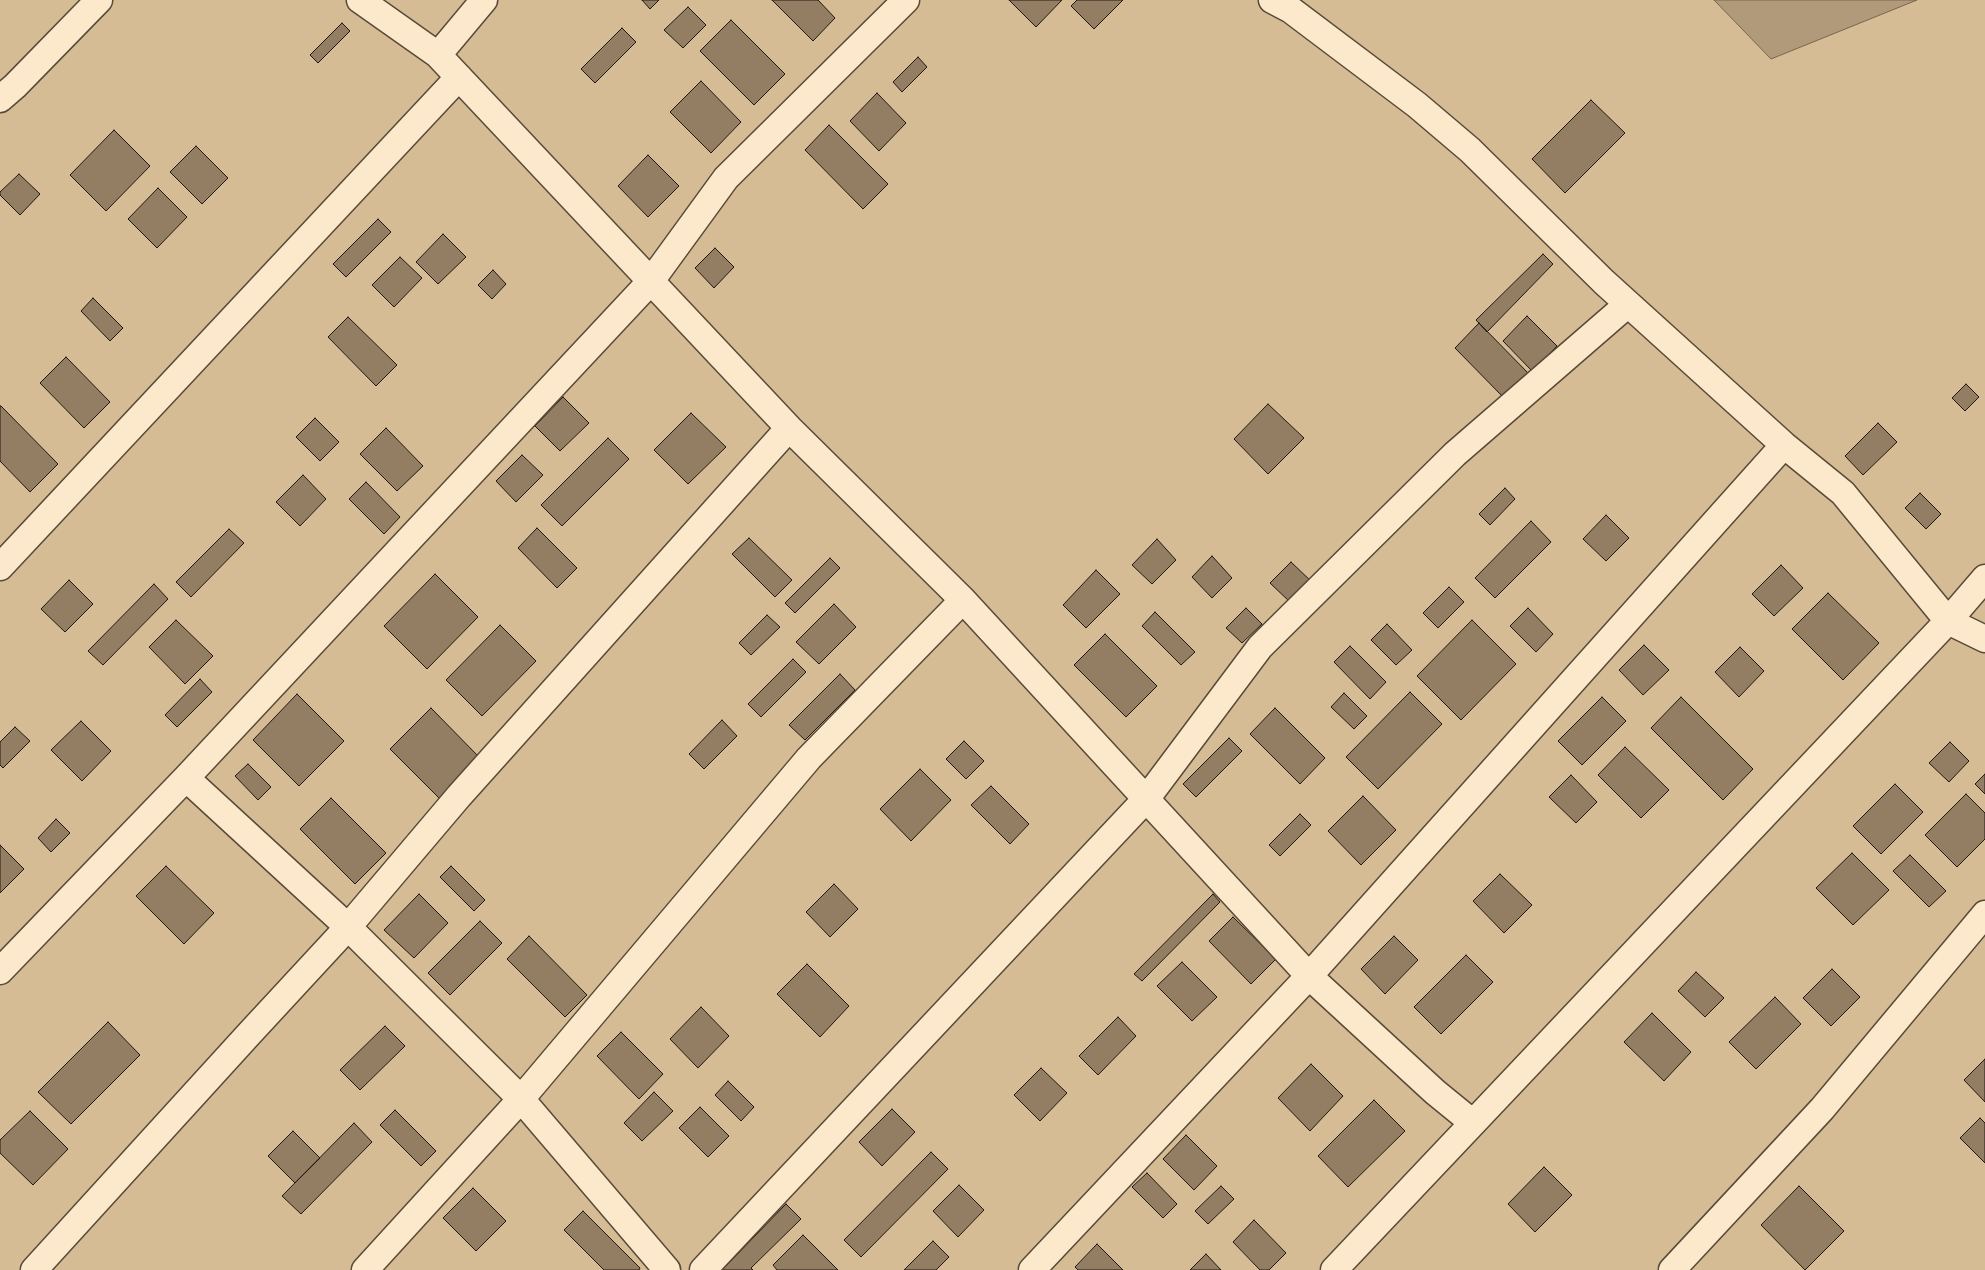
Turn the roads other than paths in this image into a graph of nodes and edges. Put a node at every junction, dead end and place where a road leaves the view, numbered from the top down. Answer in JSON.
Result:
{"nodes":[{"id":1,"x":99,"y":0,"type":"edge"},
{"id":2,"x":360,"y":0,"type":"edge"},
{"id":3,"x":484,"y":0,"type":"edge"},
{"id":4,"x":906,"y":0,"type":"edge"},
{"id":5,"x":1272,"y":0,"type":"edge"},
{"id":6,"x":438,"y":55,"type":"junction"},
{"id":7,"x":459,"y":76,"type":"junction"},
{"id":8,"x":0,"y":99,"type":"edge"},
{"id":9,"x":651,"y":281,"type":"junction"},
{"id":10,"x":1628,"y":304,"type":"junction"},
{"id":11,"x":789,"y":428,"type":"junction"},
{"id":12,"x":1784,"y":445,"type":"junction"},
{"id":13,"x":0,"y":567,"type":"edge"},
{"id":14,"x":1985,"y":578,"type":"edge"},
{"id":15,"x":964,"y":600,"type":"junction"},
{"id":16,"x":1948,"y":621,"type":"junction"},
{"id":17,"x":1985,"y":639,"type":"edge"},
{"id":18,"x":186,"y":778,"type":"junction"},
{"id":19,"x":1147,"y":798,"type":"junction"},
{"id":20,"x":1985,"y":914,"type":"edge"},
{"id":21,"x":348,"y":927,"type":"junction"},
{"id":22,"x":0,"y":971,"type":"edge"},
{"id":23,"x":1309,"y":976,"type":"junction"},
{"id":24,"x":521,"y":1099,"type":"junction"},
{"id":25,"x":1474,"y":1123,"type":"junction"},
{"id":26,"x":34,"y":1270,"type":"edge"},
{"id":27,"x":365,"y":1270,"type":"edge"},
{"id":28,"x":667,"y":1270,"type":"edge"},
{"id":29,"x":703,"y":1270,"type":"edge"},
{"id":30,"x":1032,"y":1270,"type":"edge"},
{"id":31,"x":1334,"y":1270,"type":"edge"},
{"id":32,"x":1672,"y":1270,"type":"edge"}],
"edges":[{"from":1,"to":8,"type":"street"},
{"from":2,"to":6,"type":"street"},
{"from":3,"to":6,"type":"street"},
{"from":4,"to":9,"type":"street"},
{"from":5,"to":10,"type":"street"},
{"from":6,"to":7,"type":"street"},
{"from":7,"to":9,"type":"street"},
{"from":7,"to":13,"type":"street"},
{"from":9,"to":11,"type":"street"},
{"from":9,"to":18,"type":"street"},
{"from":10,"to":12,"type":"street"},
{"from":10,"to":19,"type":"street"},
{"from":11,"to":15,"type":"street"},
{"from":11,"to":21,"type":"street"},
{"from":12,"to":16,"type":"street"},
{"from":12,"to":23,"type":"street"},
{"from":14,"to":16,"type":"street"},
{"from":15,"to":19,"type":"street"},
{"from":15,"to":24,"type":"street"},
{"from":16,"to":17,"type":"street"},
{"from":16,"to":25,"type":"street"},
{"from":18,"to":21,"type":"street"},
{"from":18,"to":22,"type":"street"},
{"from":19,"to":23,"type":"street"},
{"from":19,"to":29,"type":"street"},
{"from":20,"to":32,"type":"street"},
{"from":21,"to":24,"type":"street"},
{"from":21,"to":26,"type":"street"},
{"from":23,"to":25,"type":"street"},
{"from":23,"to":30,"type":"street"},
{"from":24,"to":27,"type":"street"},
{"from":24,"to":28,"type":"street"},
{"from":25,"to":31,"type":"street"}]}
